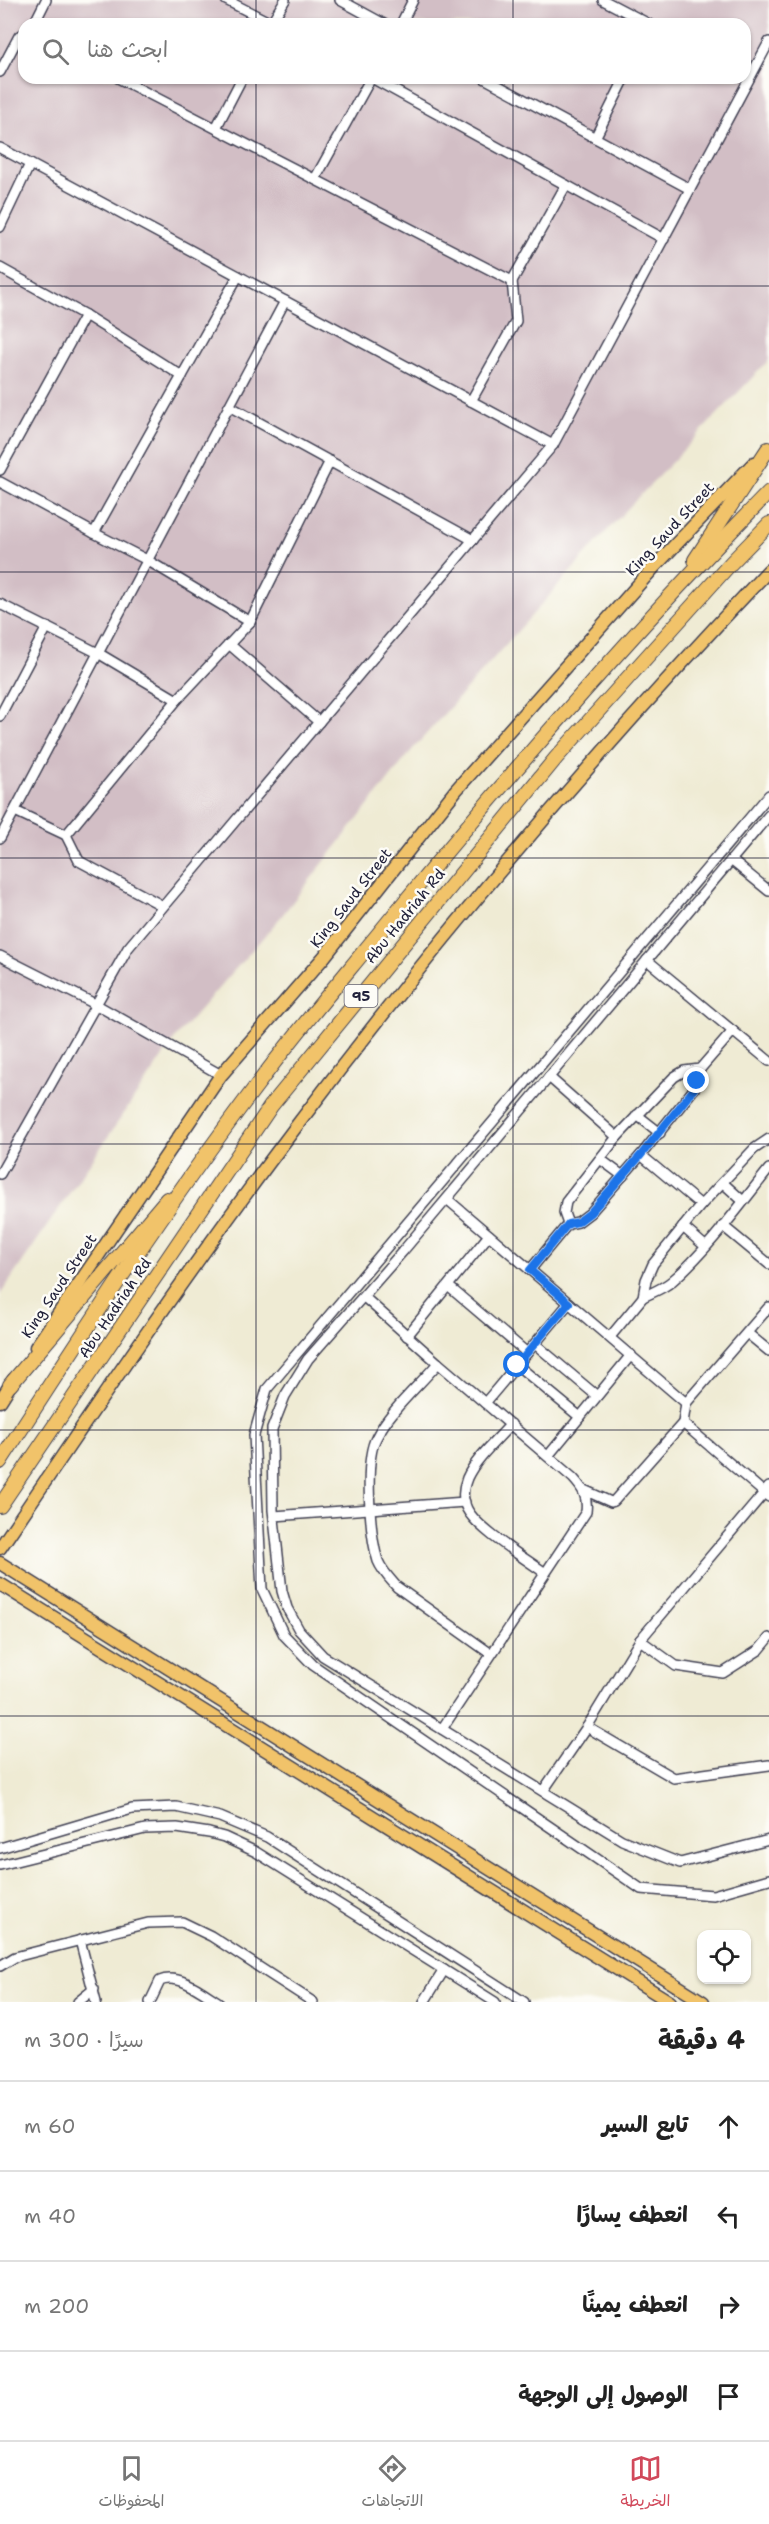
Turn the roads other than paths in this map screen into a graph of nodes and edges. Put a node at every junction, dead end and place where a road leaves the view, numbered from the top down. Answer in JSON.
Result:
{"nodes":[{"id":1,"x":46,"y":0,"type":"edge"},
{"id":2,"x":226,"y":0,"type":"edge"},
{"id":3,"x":285,"y":0,"type":"edge"},
{"id":4,"x":340,"y":0,"type":"edge"},
{"id":5,"x":413,"y":0,"type":"edge"},
{"id":6,"x":603,"y":0,"type":"edge"},
{"id":7,"x":37,"y":18,"type":"edge"},
{"id":8,"x":260,"y":18,"type":"edge"},
{"id":9,"x":274,"y":18,"type":"edge"},
{"id":10,"x":373,"y":18,"type":"edge"},
{"id":11,"x":404,"y":18,"type":"edge"},
{"id":12,"x":638,"y":18,"type":"edge"},
{"id":13,"x":18,"y":38,"type":"edge"},
{"id":14,"x":769,"y":42,"type":"edge"},
{"id":15,"x":0,"y":72,"type":"edge"},
{"id":16,"x":751,"y":75,"type":"edge"},
{"id":17,"x":130,"y":84,"type":"edge"},
{"id":18,"x":239,"y":84,"type":"edge"},
{"id":19,"x":369,"y":84,"type":"edge"},
{"id":20,"x":383,"y":84,"type":"edge"},
{"id":21,"x":495,"y":84,"type":"edge"},
{"id":22,"x":622,"y":84,"type":"edge"},
{"id":23,"x":746,"y":84,"type":"edge"},
{"id":24,"x":216,"y":128,"type":"junction"},
{"id":25,"x":595,"y":138,"type":"junction"},
{"id":26,"x":0,"y":148,"type":"edge"},
{"id":27,"x":30,"y":164,"type":"junction"},
{"id":28,"x":315,"y":179,"type":"junction"},
{"id":29,"x":566,"y":185,"type":"junction"},
{"id":30,"x":690,"y":189,"type":"junction"},
{"id":31,"x":0,"y":227,"type":"edge"},
{"id":32,"x":663,"y":239,"type":"junction"},
{"id":33,"x":0,"y":268,"type":"edge"},
{"id":34,"x":238,"y":276,"type":"junction"},
{"id":35,"x":512,"y":281,"type":"junction"},
{"id":36,"x":285,"y":301,"type":"junction"},
{"id":37,"x":85,"y":315,"type":"junction"},
{"id":38,"x":182,"y":376,"type":"junction"},
{"id":39,"x":471,"y":401,"type":"junction"},
{"id":40,"x":229,"y":406,"type":"junction"},
{"id":41,"x":553,"y":445,"type":"junction"},
{"id":42,"x":768,"y":448,"type":"edge"},
{"id":43,"x":330,"y":461,"type":"junction"},
{"id":44,"x":0,"y":470,"type":"edge"},
{"id":45,"x":0,"y":482,"type":"edge"},
{"id":46,"x":769,"y":492,"type":"edge"},
{"id":47,"x":769,"y":524,"type":"edge"},
{"id":48,"x":94,"y":533,"type":"junction"},
{"id":49,"x":473,"y":540,"type":"junction"},
{"id":50,"x":147,"y":560,"type":"junction"},
{"id":51,"x":769,"y":570,"type":"edge"},
{"id":52,"x":677,"y":586,"type":"junction"},
{"id":53,"x":0,"y":604,"type":"edge"},
{"id":54,"x":250,"y":622,"type":"junction"},
{"id":55,"x":47,"y":627,"type":"junction"},
{"id":56,"x":229,"y":644,"type":"junction"},
{"id":57,"x":98,"y":653,"type":"junction"},
{"id":58,"x":177,"y":700,"type":"junction"},
{"id":59,"x":0,"y":716,"type":"edge"},
{"id":60,"x":320,"y":722,"type":"junction"},
{"id":61,"x":769,"y":795,"type":"edge"},
{"id":62,"x":15,"y":811,"type":"junction"},
{"id":63,"x":769,"y":815,"type":"edge"},
{"id":64,"x":66,"y":835,"type":"junction"},
{"id":65,"x":0,"y":838,"type":"edge"},
{"id":66,"x":731,"y":860,"type":"junction"},
{"id":67,"x":769,"y":891,"type":"edge"},
{"id":68,"x":164,"y":906,"type":"junction"},
{"id":69,"x":0,"y":956,"type":"edge"},
{"id":70,"x":647,"y":960,"type":"junction"},
{"id":71,"x":95,"y":1004,"type":"junction"},
{"id":72,"x":733,"y":1031,"type":"junction"},
{"id":73,"x":769,"y":1061,"type":"edge"},
{"id":74,"x":700,"y":1069,"type":"junction"},
{"id":75,"x":221,"y":1075,"type":"junction"},
{"id":76,"x":549,"y":1077,"type":"junction"},
{"id":77,"x":637,"y":1114,"type":"junction"},
{"id":78,"x":660,"y":1133,"type":"junction"},
{"id":79,"x":617,"y":1137,"type":"junction"},
{"id":80,"x":769,"y":1139,"type":"edge"},
{"id":81,"x":214,"y":1143,"type":"junction"},
{"id":82,"x":641,"y":1155,"type":"junction"},
{"id":83,"x":600,"y":1159,"type":"junction"},
{"id":84,"x":769,"y":1168,"type":"edge"},
{"id":85,"x":0,"y":1174,"type":"edge"},
{"id":86,"x":623,"y":1176,"type":"junction"},
{"id":87,"x":723,"y":1183,"type":"junction"},
{"id":88,"x":447,"y":1199,"type":"junction"},
{"id":89,"x":743,"y":1201,"type":"junction"},
{"id":90,"x":702,"y":1205,"type":"junction"},
{"id":91,"x":568,"y":1224,"type":"junction"},
{"id":92,"x":723,"y":1226,"type":"junction"},
{"id":93,"x":683,"y":1227,"type":"junction"},
{"id":94,"x":489,"y":1235,"type":"junction"},
{"id":95,"x":705,"y":1246,"type":"junction"},
{"id":96,"x":769,"y":1264,"type":"edge"},
{"id":97,"x":530,"y":1270,"type":"junction"},
{"id":98,"x":448,"y":1286,"type":"junction"},
{"id":99,"x":364,"y":1297,"type":"junction"},
{"id":100,"x":643,"y":1297,"type":"junction"},
{"id":101,"x":569,"y":1303,"type":"junction"},
{"id":102,"x":769,"y":1307,"type":"edge"},
{"id":103,"x":747,"y":1333,"type":"junction"},
{"id":104,"x":407,"y":1336,"type":"junction"},
{"id":105,"x":610,"y":1337,"type":"junction"},
{"id":106,"x":534,"y":1344,"type":"junction"},
{"id":107,"x":769,"y":1351,"type":"edge"},
{"id":108,"x":527,"y":1353,"type":"junction"},
{"id":109,"x":631,"y":1355,"type":"junction"},
{"id":110,"x":438,"y":1363,"type":"junction"},
{"id":111,"x":517,"y":1365,"type":"junction"},
{"id":112,"x":10,"y":1385,"type":"junction"},
{"id":113,"x":597,"y":1396,"type":"junction"},
{"id":114,"x":0,"y":1401,"type":"edge"},
{"id":115,"x":485,"y":1403,"type":"junction"},
{"id":116,"x":687,"y":1403,"type":"junction"},
{"id":117,"x":580,"y":1417,"type":"junction"},
{"id":118,"x":683,"y":1423,"type":"junction"},
{"id":119,"x":511,"y":1424,"type":"junction"},
{"id":120,"x":548,"y":1456,"type":"junction"},
{"id":121,"x":0,"y":1462,"type":"edge"},
{"id":122,"x":584,"y":1490,"type":"junction"},
{"id":123,"x":767,"y":1493,"type":"edge"},
{"id":124,"x":465,"y":1502,"type":"junction"},
{"id":125,"x":0,"y":1506,"type":"edge"},
{"id":126,"x":370,"y":1510,"type":"junction"},
{"id":127,"x":274,"y":1516,"type":"junction"},
{"id":128,"x":0,"y":1548,"type":"edge"},
{"id":129,"x":0,"y":1563,"type":"edge"},
{"id":130,"x":545,"y":1573,"type":"junction"},
{"id":131,"x":0,"y":1584,"type":"edge"},
{"id":132,"x":769,"y":1638,"type":"edge"},
{"id":133,"x":640,"y":1640,"type":"junction"},
{"id":134,"x":491,"y":1654,"type":"junction"},
{"id":135,"x":587,"y":1727,"type":"junction"},
{"id":136,"x":442,"y":1729,"type":"junction"},
{"id":137,"x":769,"y":1765,"type":"edge"},
{"id":138,"x":543,"y":1791,"type":"junction"},
{"id":139,"x":769,"y":1840,"type":"edge"},
{"id":140,"x":0,"y":1848,"type":"edge"},
{"id":141,"x":0,"y":1865,"type":"edge"},
{"id":142,"x":769,"y":1879,"type":"edge"},
{"id":143,"x":80,"y":1940,"type":"junction"},
{"id":144,"x":0,"y":1966,"type":"edge"},
{"id":145,"x":444,"y":1970,"type":"junction"},
{"id":146,"x":94,"y":1989,"type":"junction"},
{"id":147,"x":301,"y":1999,"type":"edge"},
{"id":148,"x":78,"y":2002,"type":"edge"},
{"id":149,"x":96,"y":2002,"type":"edge"},
{"id":150,"x":150,"y":2002,"type":"edge"},
{"id":151,"x":218,"y":2002,"type":"edge"},
{"id":152,"x":312,"y":2002,"type":"edge"},
{"id":153,"x":424,"y":2002,"type":"edge"},
{"id":154,"x":495,"y":2002,"type":"edge"},
{"id":155,"x":524,"y":2002,"type":"edge"},
{"id":156,"x":670,"y":2002,"type":"edge"},
{"id":157,"x":703,"y":2002,"type":"edge"}],
"edges":[{"from":1,"to":7,"type":"street"},
{"from":2,"to":8,"type":"street"},
{"from":3,"to":9,"type":"street"},
{"from":4,"to":10,"type":"street"},
{"from":5,"to":11,"type":"street"},
{"from":6,"to":12,"type":"street"},
{"from":13,"to":15,"type":"street"},
{"from":14,"to":16,"type":"street"},
{"from":17,"to":24,"type":"street"},
{"from":18,"to":24,"type":"street"},
{"from":19,"to":28,"type":"street"},
{"from":20,"to":29,"type":"street"},
{"from":21,"to":25,"type":"street"},
{"from":22,"to":25,"type":"street"},
{"from":23,"to":30,"type":"street"},
{"from":24,"to":28,"type":"street"},
{"from":25,"to":30,"type":"street"},
{"from":26,"to":27,"type":"street"},
{"from":27,"to":31,"type":"street"},
{"from":27,"to":34,"type":"street"},
{"from":28,"to":35,"type":"street"},
{"from":29,"to":32,"type":"street"},
{"from":29,"to":35,"type":"street"},
{"from":30,"to":32,"type":"street"},
{"from":32,"to":41,"type":"street"},
{"from":33,"to":37,"type":"street"},
{"from":34,"to":36,"type":"street"},
{"from":34,"to":38,"type":"street"},
{"from":35,"to":39,"type":"street"},
{"from":36,"to":39,"type":"street"},
{"from":36,"to":40,"type":"street"},
{"from":37,"to":38,"type":"street"},
{"from":37,"to":44,"type":"street"},
{"from":38,"to":48,"type":"street"},
{"from":39,"to":41,"type":"street"},
{"from":40,"to":43,"type":"street"},
{"from":40,"to":50,"type":"street"},
{"from":41,"to":49,"type":"street"},
{"from":42,"to":52,"type":"highway"},
{"from":42,"to":75,"type":"main road","name":"King Saud Street"},
{"from":43,"to":49,"type":"street"},
{"from":43,"to":54,"type":"street"},
{"from":45,"to":48,"type":"street"},
{"from":46,"to":52,"type":"highway","name":"Abu Hadriah Rd","number":"95"},
{"from":47,"to":125,"type":"highway","name":"Abu Hadriah Rd","number":"95"},
{"from":48,"to":50,"type":"street"},
{"from":49,"to":60,"type":"street"},
{"from":50,"to":54,"type":"street"},
{"from":50,"to":57,"type":"street"},
{"from":51,"to":128,"type":"main road"},
{"from":52,"to":81,"type":"highway","name":"Abu Hadriah Rd","number":"95"},
{"from":53,"to":55,"type":"street"},
{"from":54,"to":56,"type":"street"},
{"from":55,"to":57,"type":"street"},
{"from":55,"to":59,"type":"street"},
{"from":56,"to":58,"type":"street"},
{"from":56,"to":60,"type":"street"},
{"from":57,"to":58,"type":"street"},
{"from":57,"to":62,"type":"street"},
{"from":58,"to":64,"type":"street"},
{"from":60,"to":68,"type":"street"},
{"from":61,"to":142,"type":"street"},
{"from":62,"to":64,"type":"street"},
{"from":62,"to":65,"type":"street"},
{"from":63,"to":66,"type":"street"},
{"from":64,"to":68,"type":"street"},
{"from":66,"to":67,"type":"street"},
{"from":66,"to":70,"type":"street"},
{"from":68,"to":71,"type":"street"},
{"from":69,"to":71,"type":"street"},
{"from":70,"to":72,"type":"street"},
{"from":70,"to":76,"type":"street"},
{"from":71,"to":75,"type":"street"},
{"from":71,"to":85,"type":"street"},
{"from":72,"to":73,"type":"street"},
{"from":72,"to":74,"type":"street"},
{"from":74,"to":77,"type":"street"},
{"from":74,"to":78,"type":"street"},
{"from":75,"to":112,"type":"main road","name":"King Saud Street"},
{"from":76,"to":79,"type":"street"},
{"from":76,"to":88,"type":"street"},
{"from":77,"to":78,"type":"street"},
{"from":77,"to":79,"type":"street"},
{"from":78,"to":82,"type":"street"},
{"from":79,"to":83,"type":"street"},
{"from":80,"to":87,"type":"street"},
{"from":81,"to":112,"type":"highway"},
{"from":81,"to":121,"type":"highway","name":"Abu Hadriah Rd","number":"95"},
{"from":82,"to":86,"type":"street"},
{"from":82,"to":90,"type":"street"},
{"from":83,"to":86,"type":"street"},
{"from":83,"to":91,"type":"street"},
{"from":84,"to":89,"type":"street"},
{"from":86,"to":91,"type":"street"},
{"from":87,"to":89,"type":"street"},
{"from":87,"to":90,"type":"street"},
{"from":88,"to":94,"type":"street"},
{"from":88,"to":99,"type":"street"},
{"from":89,"to":92,"type":"street"},
{"from":90,"to":93,"type":"street"},
{"from":91,"to":97,"type":"street"},
{"from":92,"to":95,"type":"street"},
{"from":92,"to":96,"type":"street"},
{"from":93,"to":95,"type":"street"},
{"from":93,"to":100,"type":"street"},
{"from":94,"to":97,"type":"street"},
{"from":94,"to":98,"type":"street"},
{"from":95,"to":100,"type":"street"},
{"from":97,"to":101,"type":"street"},
{"from":98,"to":104,"type":"street"},
{"from":98,"to":108,"type":"street"},
{"from":99,"to":104,"type":"street"},
{"from":99,"to":127,"type":"street"},
{"from":100,"to":105,"type":"street"},
{"from":101,"to":105,"type":"street"},
{"from":101,"to":106,"type":"street"},
{"from":102,"to":103,"type":"street"},
{"from":103,"to":107,"type":"street"},
{"from":103,"to":116,"type":"street"},
{"from":104,"to":110,"type":"street"},
{"from":105,"to":109,"type":"street"},
{"from":106,"to":108,"type":"street"},
{"from":106,"to":113,"type":"street"},
{"from":108,"to":111,"type":"street"},
{"from":109,"to":113,"type":"street"},
{"from":109,"to":116,"type":"street"},
{"from":110,"to":115,"type":"street"},
{"from":110,"to":126,"type":"street"},
{"from":111,"to":115,"type":"street"},
{"from":111,"to":117,"type":"street"},
{"from":112,"to":114,"type":"main road","name":"King Saud Street"},
{"from":113,"to":117,"type":"street"},
{"from":115,"to":119,"type":"street"},
{"from":116,"to":118,"type":"street"},
{"from":117,"to":120,"type":"street"},
{"from":118,"to":122,"type":"street"},
{"from":118,"to":123,"type":"street"},
{"from":119,"to":120,"type":"street"},
{"from":119,"to":124,"type":"street"},
{"from":120,"to":122,"type":"street"},
{"from":122,"to":130,"type":"street"},
{"from":123,"to":133,"type":"street"},
{"from":124,"to":126,"type":"street"},
{"from":124,"to":130,"type":"street"},
{"from":126,"to":127,"type":"street"},
{"from":126,"to":134,"type":"street"},
{"from":127,"to":136,"type":"street"},
{"from":129,"to":157,"type":"main road"},
{"from":130,"to":134,"type":"street"},
{"from":131,"to":156,"type":"main road"},
{"from":132,"to":133,"type":"street"},
{"from":133,"to":135,"type":"street"},
{"from":134,"to":136,"type":"street"},
{"from":135,"to":137,"type":"street"},
{"from":135,"to":138,"type":"street"},
{"from":136,"to":138,"type":"street"},
{"from":138,"to":139,"type":"street"},
{"from":140,"to":155,"type":"street"},
{"from":141,"to":145,"type":"street"},
{"from":143,"to":144,"type":"street"},
{"from":143,"to":146,"type":"street"},
{"from":143,"to":147,"type":"street"},
{"from":145,"to":153,"type":"street"},
{"from":145,"to":154,"type":"street"},
{"from":146,"to":148,"type":"street"},
{"from":146,"to":149,"type":"street"},
{"from":147,"to":152,"type":"street"},
{"from":150,"to":151,"type":"street"}]}
